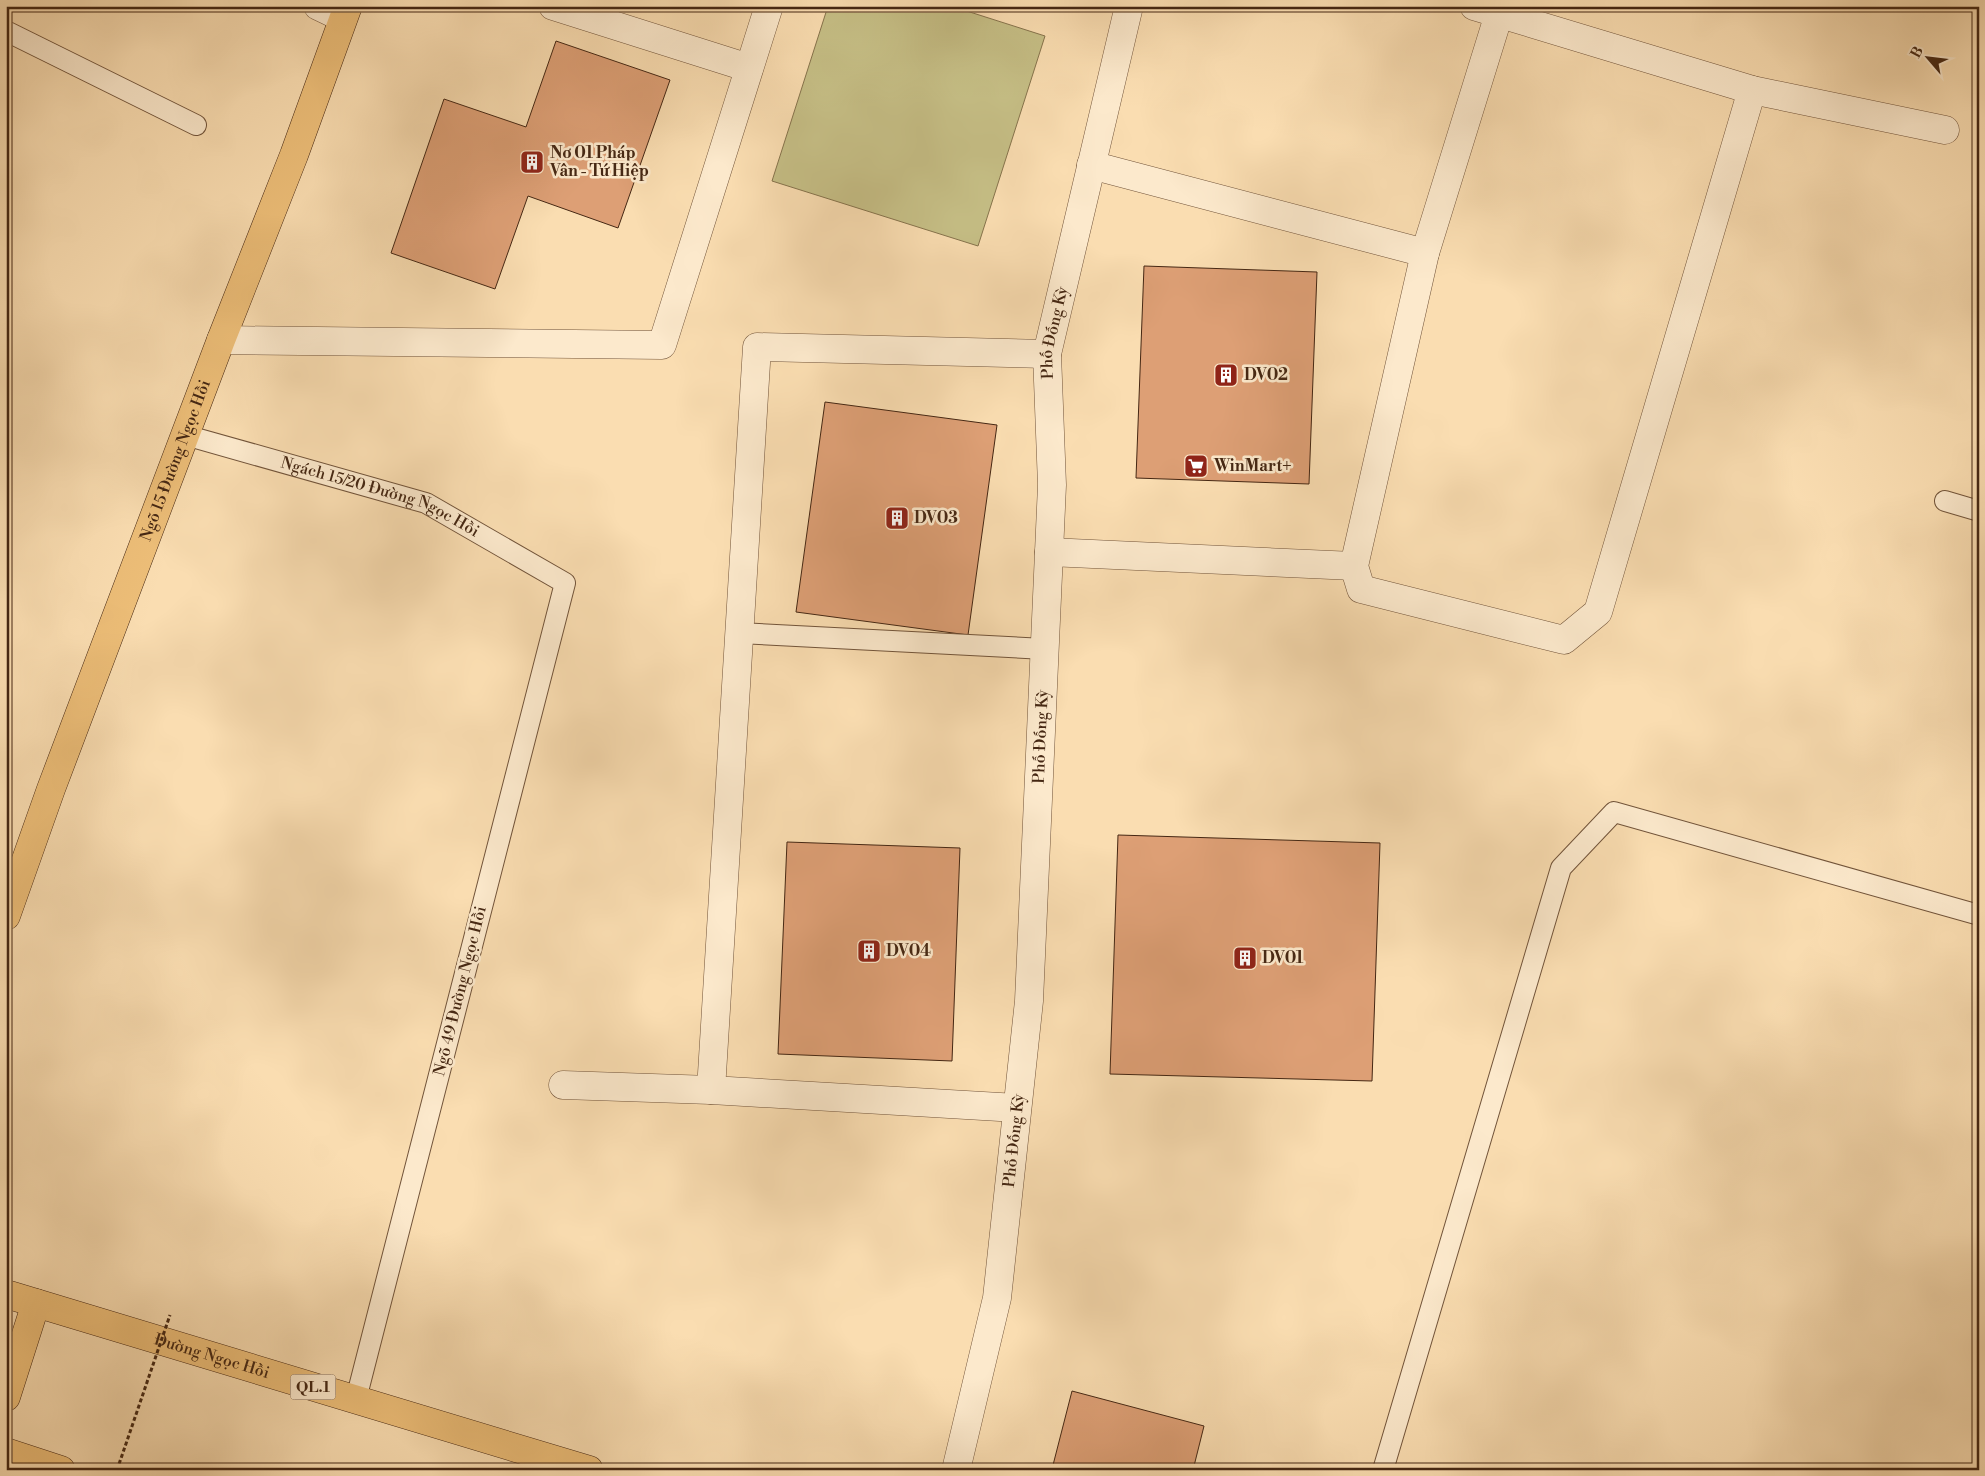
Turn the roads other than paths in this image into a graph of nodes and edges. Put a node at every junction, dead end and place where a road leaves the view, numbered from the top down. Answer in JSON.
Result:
{"nodes":[{"id":1,"x":318,"y":6,"type":"edge"},
{"id":2,"x":553,"y":6,"type":"edge"},
{"id":3,"x":769,"y":6,"type":"edge"},
{"id":4,"x":1129,"y":6,"type":"edge"},
{"id":5,"x":1487,"y":10,"type":"edge"},
{"id":6,"x":345,"y":12,"type":"edge"},
{"id":7,"x":6,"y":31,"type":"edge"},
{"id":8,"x":749,"y":68,"type":"junction"},
{"id":9,"x":1752,"y":90,"type":"junction"},
{"id":10,"x":196,"y":125,"type":"dead end"},
{"id":11,"x":1945,"y":130,"type":"dead end"},
{"id":12,"x":1091,"y":165,"type":"junction"},
{"id":13,"x":1425,"y":253,"type":"junction"},
{"id":14,"x":221,"y":340,"type":"junction"},
{"id":15,"x":1046,"y":354,"type":"junction"},
{"id":16,"x":185,"y":435,"type":"junction"},
{"id":17,"x":1945,"y":501,"type":"dead end"},
{"id":18,"x":1979,"y":511,"type":"edge"},
{"id":19,"x":1049,"y":552,"type":"junction"},
{"id":20,"x":1354,"y":566,"type":"junction"},
{"id":21,"x":565,"y":583,"type":"joint"},
{"id":22,"x":739,"y":633,"type":"junction"},
{"id":23,"x":1045,"y":649,"type":"junction"},
{"id":24,"x":1979,"y":915,"type":"edge"},
{"id":25,"x":6,"y":916,"type":"edge"},
{"id":26,"x":563,"y":1085,"type":"dead end"},
{"id":27,"x":711,"y":1090,"type":"junction"},
{"id":28,"x":1017,"y":1108,"type":"junction"},
{"id":29,"x":6,"y":1294,"type":"edge"},
{"id":30,"x":36,"y":1303,"type":"junction"},
{"id":31,"x":6,"y":1397,"type":"edge"},
{"id":32,"x":356,"y":1399,"type":"junction"},
{"id":33,"x":6,"y":1452,"type":"edge"},
{"id":34,"x":61,"y":1470,"type":"edge"},
{"id":35,"x":589,"y":1470,"type":"edge"},
{"id":36,"x":956,"y":1470,"type":"edge"},
{"id":37,"x":1383,"y":1470,"type":"edge"}],
"edges":[{"from":1,"to":6,"type":"street"},
{"from":2,"to":8,"type":"street"},
{"from":3,"to":8,"type":"street"},
{"from":4,"to":12,"type":"street","name":"Phố Đống Kỳ"},
{"from":5,"to":9,"type":"street"},
{"from":5,"to":13,"type":"street"},
{"from":6,"to":14,"type":"main road","name":"Ngõ 15 Đường Ngọc Hồi"},
{"from":7,"to":10,"type":"lane"},
{"from":8,"to":14,"type":"street"},
{"from":9,"to":11,"type":"street"},
{"from":9,"to":20,"type":"street"},
{"from":12,"to":13,"type":"street"},
{"from":12,"to":15,"type":"street","name":"Phố Đống Kỳ"},
{"from":13,"to":20,"type":"street"},
{"from":14,"to":16,"type":"main road","name":"Ngõ 15 Đường Ngọc Hồi"},
{"from":15,"to":19,"type":"street","name":"Phố Đống Kỳ"},
{"from":15,"to":22,"type":"street"},
{"from":16,"to":21,"type":"lane","name":"Ngách 15/20 Đường Ngọc Hồi"},
{"from":16,"to":25,"type":"main road","name":"Ngõ 15 Đường Ngọc Hồi"},
{"from":17,"to":18,"type":"lane"},
{"from":19,"to":20,"type":"street"},
{"from":19,"to":23,"type":"street","name":"Phố Đống Kỳ"},
{"from":21,"to":32,"type":"lane","name":"Ngõ 49 Đường Ngọc Hồi"},
{"from":22,"to":23,"type":"lane"},
{"from":22,"to":27,"type":"street"},
{"from":23,"to":28,"type":"street","name":"Phố Đống Kỳ"},
{"from":24,"to":37,"type":"lane"},
{"from":26,"to":27,"type":"street"},
{"from":27,"to":28,"type":"street"},
{"from":28,"to":36,"type":"street","name":"Phố Đống Kỳ"},
{"from":29,"to":30,"type":"main road","name":"Đường Ngọc Hồi","number":"QL.1"},
{"from":30,"to":31,"type":"main road"},
{"from":30,"to":32,"type":"main road","name":"Đường Ngọc Hồi","number":"QL.1"},
{"from":32,"to":35,"type":"main road","name":"Đường Ngọc Hồi","number":"QL.1"},
{"from":33,"to":34,"type":"main road"}]}
